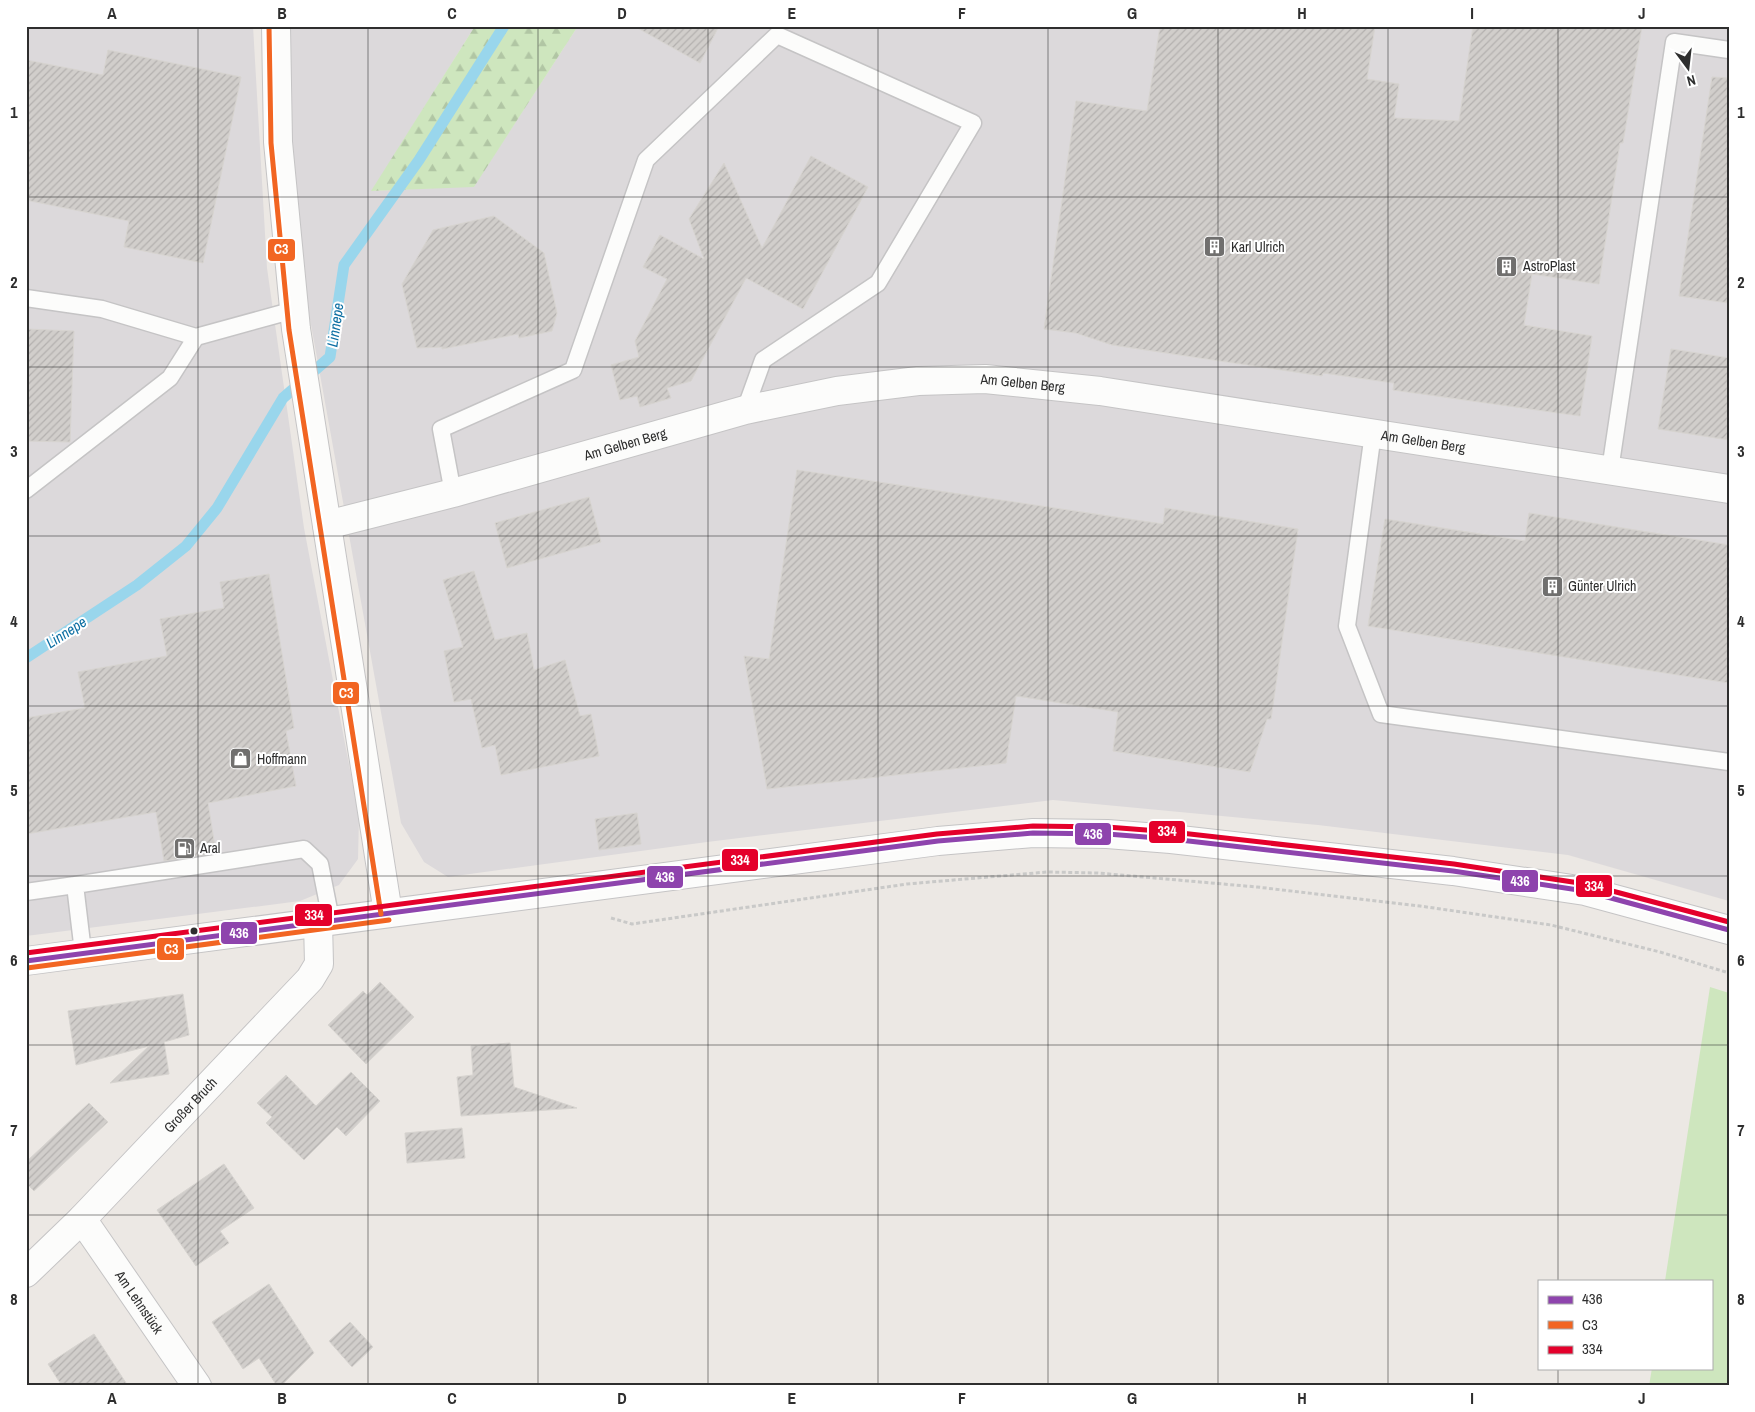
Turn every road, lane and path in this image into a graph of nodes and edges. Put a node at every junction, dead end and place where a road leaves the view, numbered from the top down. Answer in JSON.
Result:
{"nodes":[{"id":1,"x":276,"y":26,"type":"edge"},
{"id":2,"x":1729,"y":50,"type":"edge"},
{"id":3,"x":26,"y":298,"type":"edge"},
{"id":4,"x":295,"y":319,"type":"junction"},
{"id":5,"x":196,"y":337,"type":"junction"},
{"id":6,"x":745,"y":410,"type":"junction"},
{"id":7,"x":1373,"y":433,"type":"junction"},
{"id":8,"x":1610,"y":470,"type":"junction"},
{"id":9,"x":1729,"y":489,"type":"edge"},
{"id":10,"x":26,"y":490,"type":"edge"},
{"id":11,"x":453,"y":493,"type":"junction"},
{"id":12,"x":327,"y":525,"type":"junction"},
{"id":13,"x":1729,"y":762,"type":"edge"},
{"id":14,"x":75,"y":885,"type":"junction"},
{"id":15,"x":26,"y":892,"type":"edge"},
{"id":16,"x":388,"y":913,"type":"junction"},
{"id":17,"x":602,"y":915,"type":"dead end"},
{"id":18,"x":324,"y":921,"type":"junction"},
{"id":19,"x":1729,"y":930,"type":"edge"},
{"id":20,"x":83,"y":952,"type":"junction"},
{"id":21,"x":26,"y":960,"type":"edge"},
{"id":22,"x":1729,"y":973,"type":"edge"},
{"id":23,"x":82,"y":1219,"type":"junction"},
{"id":24,"x":26,"y":1273,"type":"edge"},
{"id":25,"x":197,"y":1386,"type":"edge"}],
"edges":[{"from":1,"to":4,"type":"street"},
{"from":2,"to":8,"type":"lane"},
{"from":3,"to":5,"type":"lane"},
{"from":4,"to":5,"type":"lane"},
{"from":4,"to":12,"type":"street"},
{"from":5,"to":10,"type":"lane"},
{"from":6,"to":7,"type":"street","name":"Am Gelben Berg"},
{"from":6,"to":11,"type":"street","name":"Am Gelben Berg"},
{"from":6,"to":11,"type":"lane"},
{"from":7,"to":8,"type":"street","name":"Am Gelben Berg"},
{"from":7,"to":13,"type":"lane"},
{"from":8,"to":9,"type":"street","name":"Am Gelben Berg"},
{"from":11,"to":12,"type":"street","name":"Am Gelben Berg"},
{"from":12,"to":16,"type":"street"},
{"from":14,"to":15,"type":"lane"},
{"from":14,"to":18,"type":"lane"},
{"from":14,"to":20,"type":"lane"},
{"from":16,"to":18,"type":"street"},
{"from":16,"to":19,"type":"street"},
{"from":17,"to":22,"type":"path"},
{"from":18,"to":20,"type":"street"},
{"from":18,"to":23,"type":"street","name":"Großer Bruch"},
{"from":20,"to":21,"type":"street"},
{"from":23,"to":24,"type":"street","name":"Großer Bruch"},
{"from":23,"to":25,"type":"street","name":"Am Lehnstück"}]}
